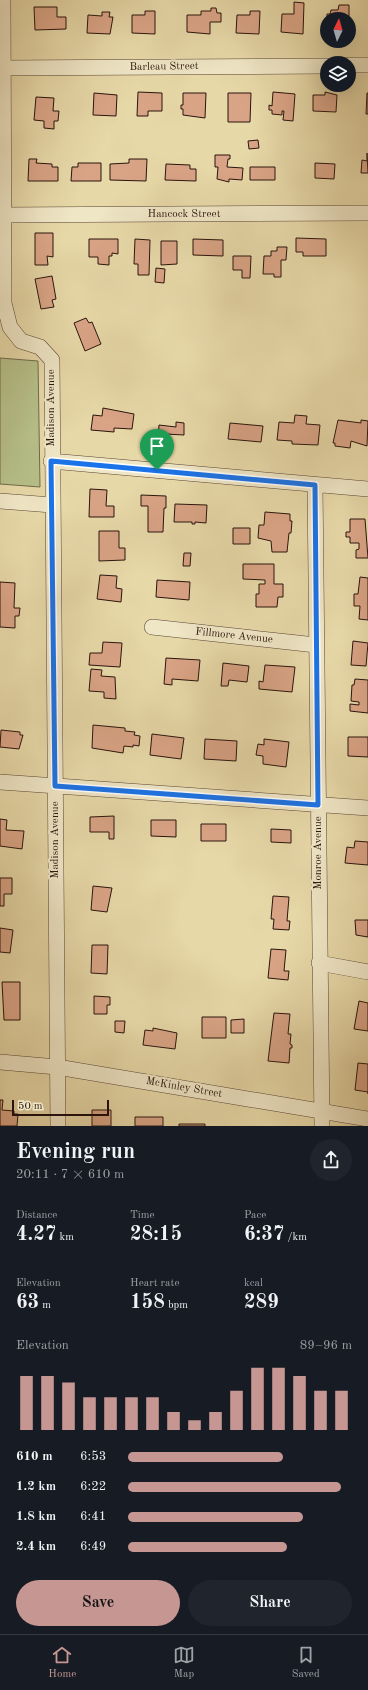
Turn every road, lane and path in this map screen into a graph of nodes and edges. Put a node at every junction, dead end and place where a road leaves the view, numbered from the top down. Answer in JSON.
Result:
{"nodes":[{"id":1,"x":3,"y":0,"type":"edge"},
{"id":2,"x":356,"y":65,"type":"edge"},
{"id":3,"x":368,"y":65,"type":"edge"},
{"id":4,"x":320,"y":66,"type":"edge"},
{"id":5,"x":2,"y":68,"type":"edge"},
{"id":6,"x":368,"y":213,"type":"edge"},
{"id":7,"x":2,"y":215,"type":"edge"},
{"id":8,"x":51,"y":461,"type":"junction"},
{"id":9,"x":315,"y":485,"type":"junction"},
{"id":10,"x":368,"y":489,"type":"edge"},
{"id":11,"x":0,"y":500,"type":"edge"},
{"id":12,"x":52,"y":505,"type":"junction"},
{"id":13,"x":152,"y":627,"type":"dead end"},
{"id":14,"x":316,"y":645,"type":"junction"},
{"id":15,"x":0,"y":782,"type":"edge"},
{"id":16,"x":55,"y":786,"type":"junction"},
{"id":17,"x":318,"y":805,"type":"junction"},
{"id":18,"x":368,"y":808,"type":"edge"},
{"id":19,"x":319,"y":963,"type":"junction"},
{"id":20,"x":368,"y":972,"type":"edge"},
{"id":21,"x":0,"y":1062,"type":"edge"},
{"id":22,"x":57,"y":1067,"type":"junction"},
{"id":23,"x":321,"y":1111,"type":"junction"},
{"id":24,"x":368,"y":1119,"type":"edge"},
{"id":25,"x":58,"y":1126,"type":"edge"},
{"id":26,"x":322,"y":1126,"type":"edge"}],
"edges":[{"from":1,"to":5,"type":"street","name":"Madison Avenue"},
{"from":2,"to":3,"type":"street"},
{"from":4,"to":5,"type":"street","name":"Barleau Street"},
{"from":5,"to":7,"type":"street","name":"Madison Avenue"},
{"from":6,"to":7,"type":"street","name":"Hancock Street"},
{"from":7,"to":8,"type":"street","name":"Madison Avenue"},
{"from":8,"to":9,"type":"street"},
{"from":8,"to":12,"type":"street","name":"Madison Avenue"},
{"from":9,"to":10,"type":"street"},
{"from":9,"to":14,"type":"street","name":"Monroe Avenue"},
{"from":11,"to":12,"type":"street"},
{"from":12,"to":16,"type":"street","name":"Madison Avenue"},
{"from":13,"to":14,"type":"street","name":"Fillmore Avenue"},
{"from":14,"to":17,"type":"street","name":"Monroe Avenue"},
{"from":15,"to":16,"type":"street"},
{"from":16,"to":17,"type":"street"},
{"from":16,"to":22,"type":"street","name":"Madison Avenue"},
{"from":17,"to":18,"type":"street"},
{"from":17,"to":19,"type":"street","name":"Monroe Avenue"},
{"from":19,"to":20,"type":"street"},
{"from":19,"to":23,"type":"street","name":"Monroe Avenue"},
{"from":21,"to":22,"type":"street","name":"McKinley Street"},
{"from":22,"to":23,"type":"street","name":"McKinley Street"},
{"from":22,"to":25,"type":"street","name":"Madison Avenue"},
{"from":23,"to":24,"type":"street","name":"McKinley Street"},
{"from":23,"to":26,"type":"street","name":"Monroe Avenue"}]}
